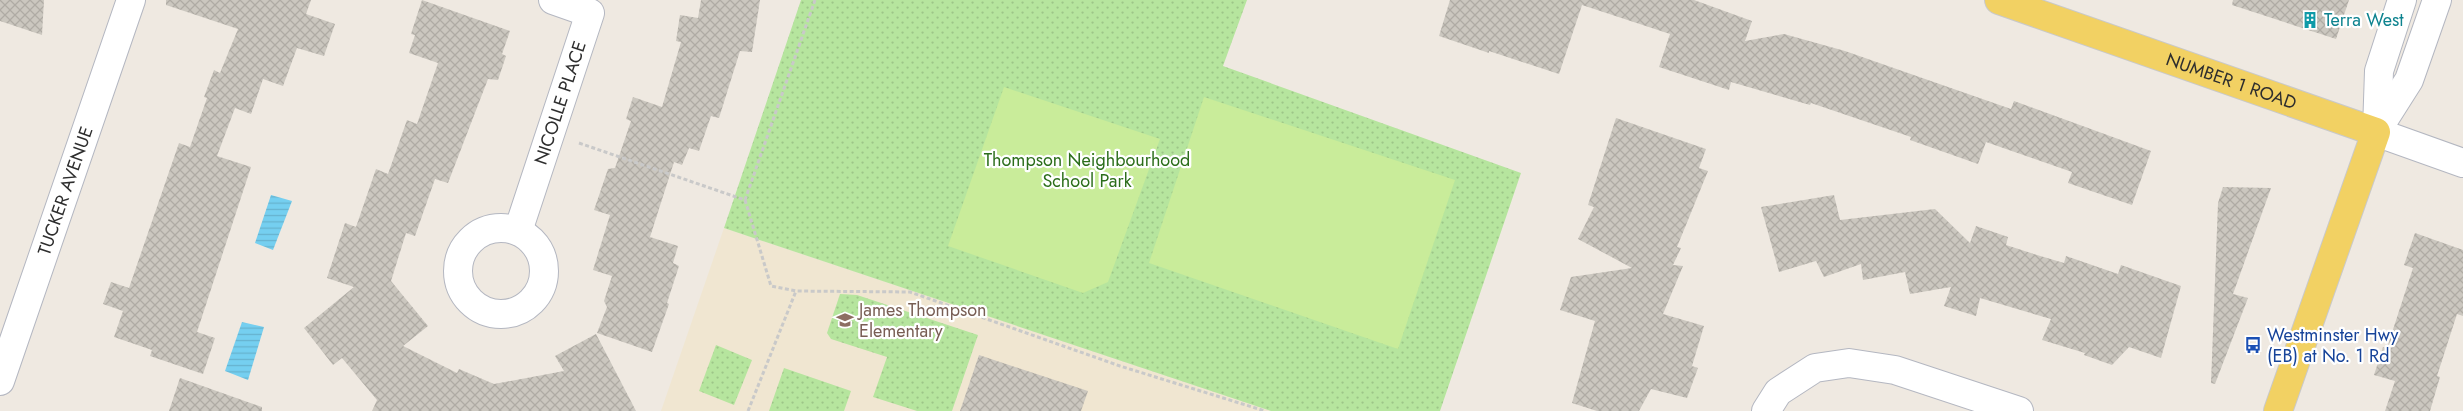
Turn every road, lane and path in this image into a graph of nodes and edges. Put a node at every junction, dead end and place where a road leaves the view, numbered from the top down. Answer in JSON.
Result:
{"nodes":[{"id":1,"x":131,"y":0,"type":"edge"},
{"id":2,"x":553,"y":0,"type":"edge"},
{"id":3,"x":815,"y":0,"type":"edge"},
{"id":4,"x":1998,"y":0,"type":"edge"},
{"id":5,"x":2402,"y":0,"type":"edge"},
{"id":6,"x":2437,"y":0,"type":"edge"},
{"id":7,"x":2376,"y":132,"type":"junction"},
{"id":8,"x":549,"y":133,"type":"junction"},
{"id":9,"x":2463,"y":163,"type":"edge"},
{"id":10,"x":745,"y":200,"type":"junction"},
{"id":11,"x":518,"y":231,"type":"dead end"},
{"id":12,"x":796,"y":291,"type":"junction"},
{"id":13,"x":0,"y":381,"type":"edge"},
{"id":14,"x":748,"y":411,"type":"edge"},
{"id":15,"x":1264,"y":411,"type":"edge"},
{"id":16,"x":1766,"y":411,"type":"edge"},
{"id":17,"x":2019,"y":411,"type":"edge"},
{"id":18,"x":2278,"y":411,"type":"edge"}],
"edges":[{"from":1,"to":13,"type":"street","name":"TUCKER AVENUE"},
{"from":2,"to":8,"type":"street","name":"NICOLLE PLACE"},
{"from":3,"to":10,"type":"path"},
{"from":4,"to":7,"type":"main road","name":"NUMBER 1 ROAD"},
{"from":5,"to":7,"type":"street"},
{"from":6,"to":7,"type":"street"},
{"from":7,"to":9,"type":"street","name":"NUMBER 1 ROAD"},
{"from":7,"to":18,"type":"main road"},
{"from":8,"to":10,"type":"path"},
{"from":8,"to":11,"type":"street","name":"NICOLLE PLACE"},
{"from":10,"to":12,"type":"path"},
{"from":12,"to":14,"type":"path"},
{"from":12,"to":15,"type":"path"},
{"from":16,"to":17,"type":"street"}]}
